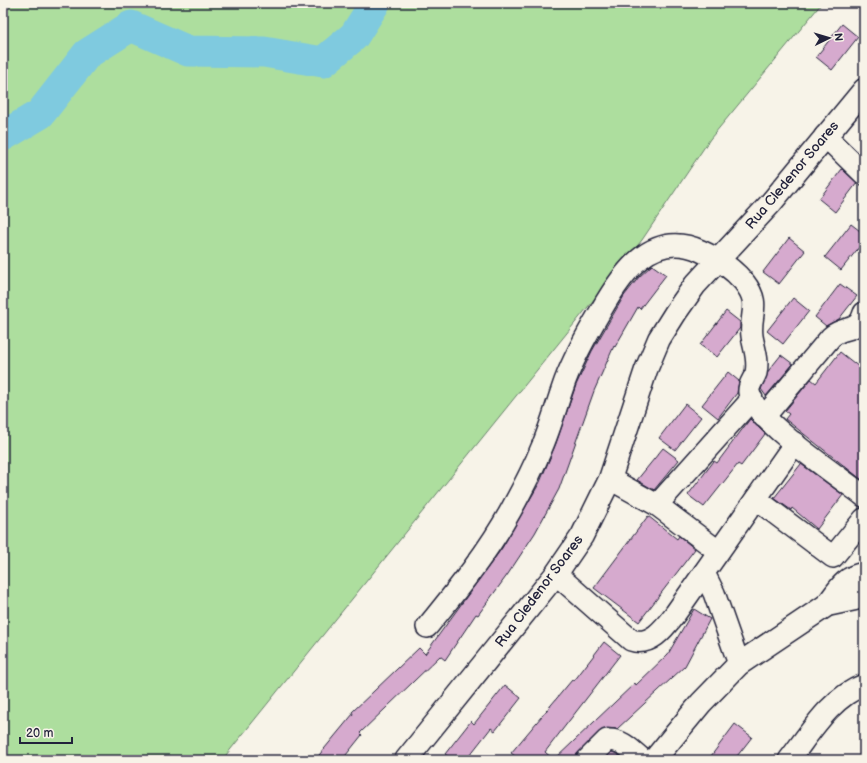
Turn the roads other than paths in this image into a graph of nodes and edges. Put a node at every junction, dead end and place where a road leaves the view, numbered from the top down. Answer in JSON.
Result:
{"nodes":[{"id":1,"x":864,"y":90,"type":"edge"},
{"id":2,"x":825,"y":136,"type":"junction"},
{"id":3,"x":864,"y":174,"type":"edge"},
{"id":4,"x":719,"y":259,"type":"junction"},
{"id":5,"x":864,"y":313,"type":"edge"},
{"id":6,"x":752,"y":399,"type":"junction"},
{"id":7,"x":764,"y":417,"type":"junction"},
{"id":8,"x":795,"y":443,"type":"junction"},
{"id":9,"x":610,"y":480,"type":"junction"},
{"id":10,"x":864,"y":496,"type":"edge"},
{"id":11,"x":756,"y":499,"type":"junction"},
{"id":12,"x":657,"y":505,"type":"junction"},
{"id":13,"x":864,"y":519,"type":"edge"},
{"id":14,"x":718,"y":551,"type":"junction"},
{"id":15,"x":833,"y":557,"type":"junction"},
{"id":16,"x":704,"y":573,"type":"junction"},
{"id":17,"x":556,"y":574,"type":"junction"},
{"id":18,"x":860,"y":580,"type":"edge"},
{"id":19,"x":427,"y":627,"type":"dead end"},
{"id":20,"x":738,"y":664,"type":"junction"},
{"id":21,"x":864,"y":685,"type":"edge"},
{"id":22,"x":406,"y":760,"type":"edge"},
{"id":23,"x":587,"y":760,"type":"edge"},
{"id":24,"x":643,"y":760,"type":"edge"},
{"id":25,"x":654,"y":760,"type":"edge"},
{"id":26,"x":789,"y":760,"type":"edge"}],
"edges":[{"from":1,"to":2,"type":"street","name":"Rua Cledenor Soares"},
{"from":2,"to":3,"type":"street"},
{"from":2,"to":4,"type":"street","name":"Rua Cledenor Soares"},
{"from":4,"to":6,"type":"street"},
{"from":4,"to":9,"type":"street","name":"Rua Cledenor Soares"},
{"from":4,"to":19,"type":"street"},
{"from":5,"to":7,"type":"street"},
{"from":6,"to":7,"type":"street"},
{"from":6,"to":12,"type":"street"},
{"from":7,"to":8,"type":"street"},
{"from":8,"to":10,"type":"street"},
{"from":8,"to":11,"type":"street"},
{"from":9,"to":12,"type":"street"},
{"from":9,"to":17,"type":"street","name":"Rua Cledenor Soares"},
{"from":11,"to":14,"type":"street"},
{"from":11,"to":15,"type":"street"},
{"from":12,"to":14,"type":"street"},
{"from":13,"to":15,"type":"street"},
{"from":14,"to":16,"type":"street"},
{"from":15,"to":18,"type":"street"},
{"from":16,"to":17,"type":"street"},
{"from":16,"to":20,"type":"street"},
{"from":17,"to":22,"type":"street","name":"Rua Cledenor Soares"},
{"from":18,"to":20,"type":"street"},
{"from":20,"to":25,"type":"street"},
{"from":21,"to":26,"type":"street"},
{"from":23,"to":24,"type":"street"}]}
